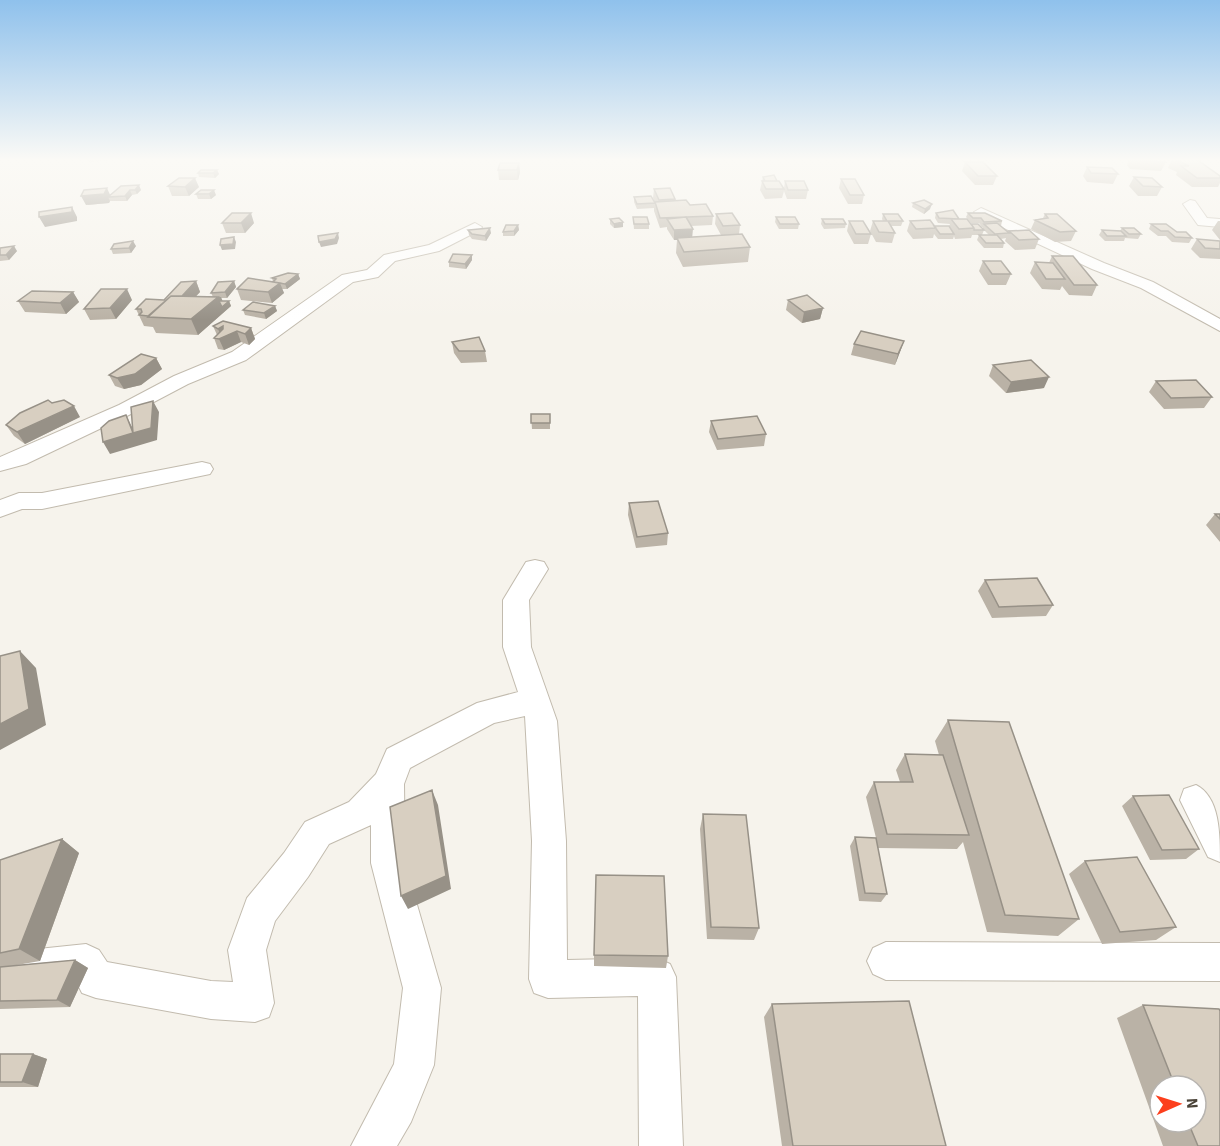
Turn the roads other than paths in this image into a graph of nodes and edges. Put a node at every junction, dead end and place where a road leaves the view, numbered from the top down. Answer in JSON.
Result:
{"nodes":[{"id":1,"x":982,"y":212,"type":"edge"},
{"id":2,"x":1196,"y":212,"type":"edge"},
{"id":3,"x":1220,"y":223,"type":"edge"},
{"id":4,"x":475,"y":227,"type":"edge"},
{"id":5,"x":1220,"y":326,"type":"edge"},
{"id":6,"x":0,"y":464,"type":"edge"},
{"id":7,"x":202,"y":469,"type":"dead end"},
{"id":8,"x":0,"y":509,"type":"edge"},
{"id":9,"x":535,"y":569,"type":"dead end"},
{"id":10,"x":535,"y":701,"type":"junction"},
{"id":11,"x":388,"y":784,"type":"junction"},
{"id":12,"x":1196,"y":800,"type":"dead end"},
{"id":13,"x":1220,"y":845,"type":"edge"},
{"id":14,"x":886,"y":961,"type":"dead end"},
{"id":15,"x":1220,"y":962,"type":"edge"},
{"id":16,"x":0,"y":972,"type":"edge"},
{"id":17,"x":373,"y":1146,"type":"edge"},
{"id":18,"x":661,"y":1146,"type":"edge"}],
"edges":[{"from":1,"to":5,"type":"street"},
{"from":2,"to":3,"type":"street"},
{"from":4,"to":6,"type":"street"},
{"from":7,"to":8,"type":"street"},
{"from":9,"to":10,"type":"street"},
{"from":10,"to":11,"type":"street"},
{"from":10,"to":18,"type":"street"},
{"from":11,"to":16,"type":"street"},
{"from":11,"to":17,"type":"street"},
{"from":12,"to":13,"type":"street"},
{"from":14,"to":15,"type":"street"}]}
